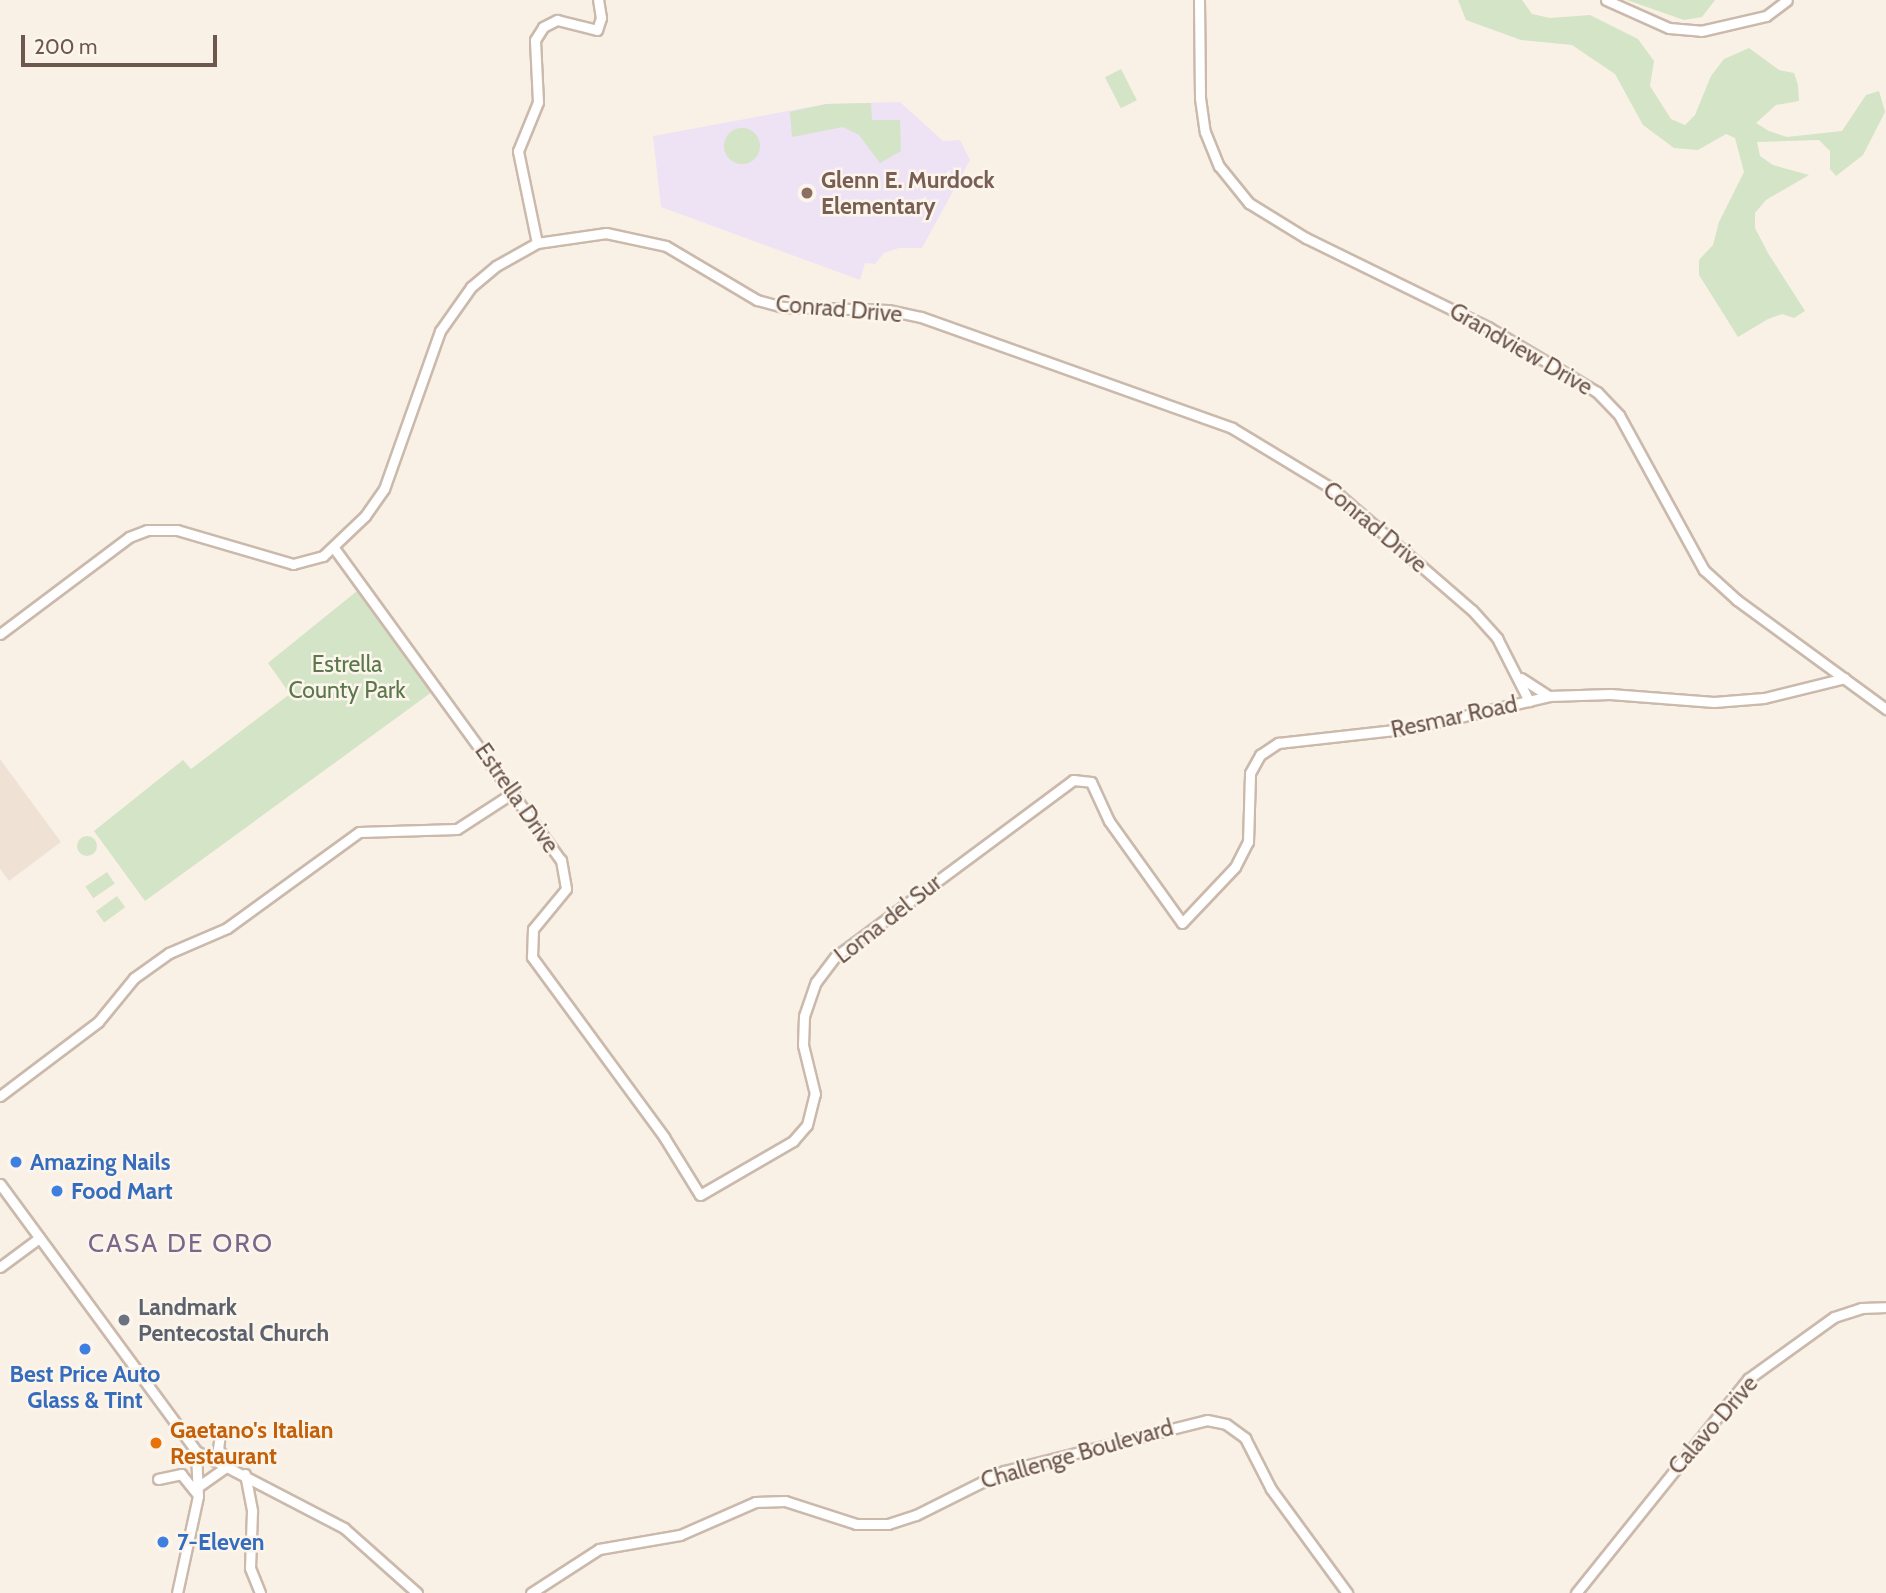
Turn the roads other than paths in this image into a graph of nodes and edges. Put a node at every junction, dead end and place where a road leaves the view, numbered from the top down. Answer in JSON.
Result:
{"nodes":[{"id":1,"x":598,"y":0,"type":"edge"},
{"id":2,"x":1199,"y":0,"type":"edge"},
{"id":3,"x":1606,"y":0,"type":"edge"},
{"id":4,"x":1787,"y":0,"type":"edge"},
{"id":5,"x":537,"y":243,"type":"junction"},
{"id":6,"x":334,"y":548,"type":"junction"},
{"id":7,"x":0,"y":634,"type":"edge"},
{"id":8,"x":1520,"y":678,"type":"junction"},
{"id":9,"x":1845,"y":678,"type":"junction"},
{"id":10,"x":1549,"y":696,"type":"junction"},
{"id":11,"x":1529,"y":701,"type":"junction"},
{"id":12,"x":1886,"y":709,"type":"edge"},
{"id":13,"x":1087,"y":779,"type":"joint"},
{"id":14,"x":514,"y":792,"type":"junction"},
{"id":15,"x":0,"y":1096,"type":"edge"},
{"id":16,"x":0,"y":1184,"type":"edge"},
{"id":17,"x":700,"y":1195,"type":"joint"},
{"id":18,"x":40,"y":1238,"type":"junction"},
{"id":19,"x":0,"y":1267,"type":"edge"},
{"id":20,"x":1886,"y":1307,"type":"edge"},
{"id":21,"x":220,"y":1433,"type":"dead end"},
{"id":22,"x":196,"y":1451,"type":"junction"},
{"id":23,"x":231,"y":1467,"type":"junction"},
{"id":24,"x":245,"y":1474,"type":"junction"},
{"id":25,"x":158,"y":1479,"type":"dead end"},
{"id":26,"x":199,"y":1491,"type":"junction"},
{"id":27,"x":177,"y":1593,"type":"edge"},
{"id":28,"x":260,"y":1593,"type":"edge"},
{"id":29,"x":417,"y":1593,"type":"edge"},
{"id":30,"x":531,"y":1593,"type":"edge"},
{"id":31,"x":1347,"y":1593,"type":"edge"},
{"id":32,"x":1576,"y":1593,"type":"edge"}],
"edges":[{"from":1,"to":5,"type":"street"},
{"from":2,"to":9,"type":"street","name":"Grandview Drive"},
{"from":3,"to":4,"type":"street"},
{"from":5,"to":6,"type":"street","name":"Conrad Drive"},
{"from":5,"to":8,"type":"street","name":"Conrad Drive"},
{"from":6,"to":7,"type":"street","name":"Conrad Drive"},
{"from":6,"to":14,"type":"street","name":"Estrella Drive"},
{"from":8,"to":10,"type":"street"},
{"from":8,"to":11,"type":"street","name":"Conrad Drive"},
{"from":9,"to":10,"type":"street","name":"Resmar Road"},
{"from":9,"to":12,"type":"street","name":"Grandview Drive"},
{"from":10,"to":11,"type":"street","name":"Resmar Road"},
{"from":11,"to":13,"type":"street","name":"Resmar Road"},
{"from":13,"to":17,"type":"street","name":"Loma del Sur"},
{"from":14,"to":15,"type":"street"},
{"from":14,"to":17,"type":"street","name":"Estrella Drive"},
{"from":16,"to":18,"type":"street"},
{"from":18,"to":19,"type":"street"},
{"from":18,"to":22,"type":"street"},
{"from":20,"to":32,"type":"street","name":"Calavo Drive"},
{"from":21,"to":23,"type":"street"},
{"from":22,"to":23,"type":"street"},
{"from":22,"to":26,"type":"street"},
{"from":23,"to":24,"type":"street"},
{"from":23,"to":26,"type":"street"},
{"from":24,"to":28,"type":"street"},
{"from":24,"to":29,"type":"street"},
{"from":25,"to":26,"type":"street"},
{"from":26,"to":27,"type":"street"},
{"from":30,"to":31,"type":"street","name":"Challenge Boulevard"}]}
